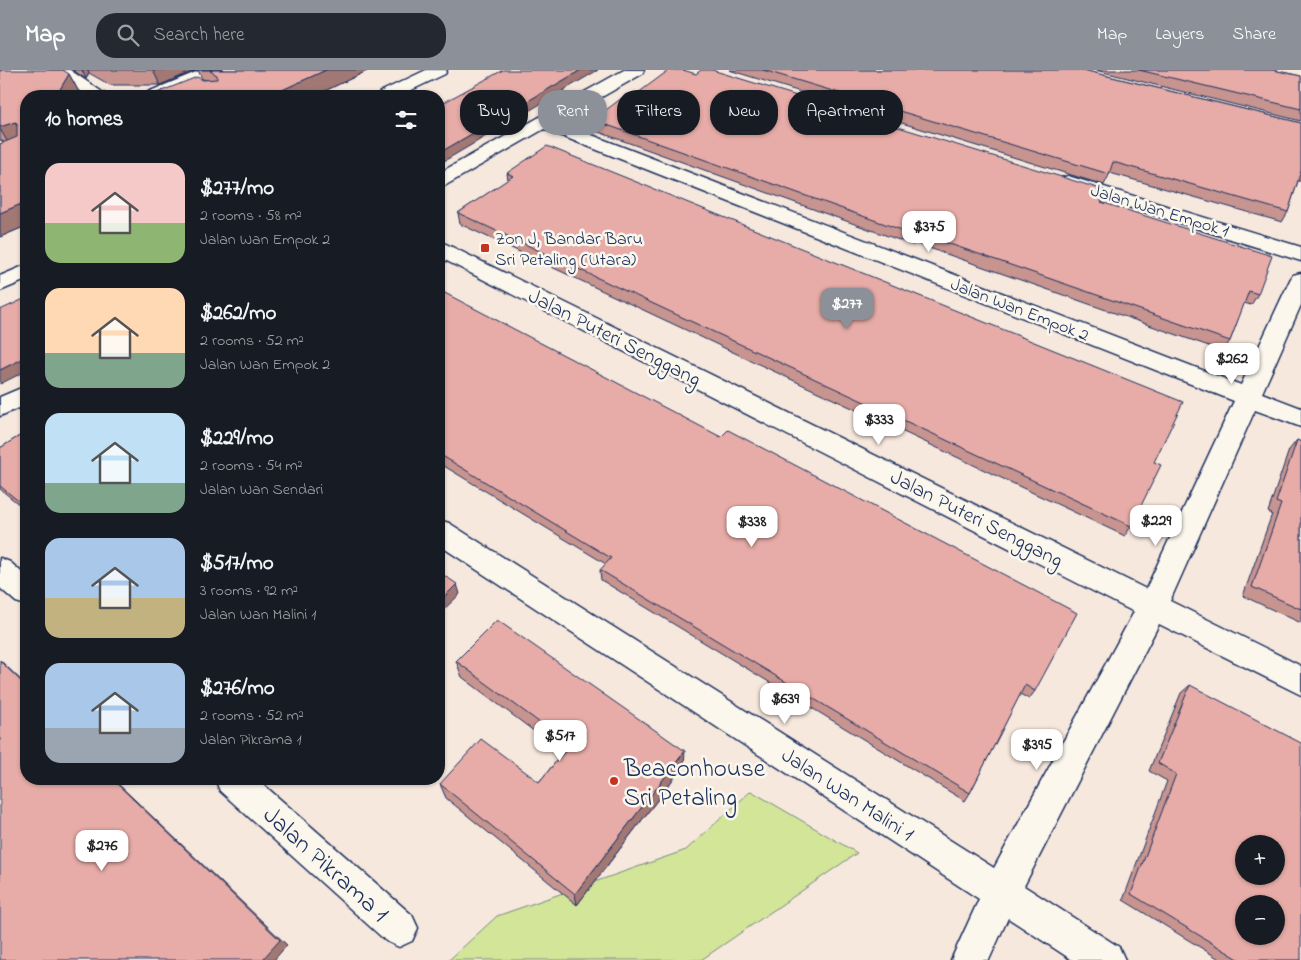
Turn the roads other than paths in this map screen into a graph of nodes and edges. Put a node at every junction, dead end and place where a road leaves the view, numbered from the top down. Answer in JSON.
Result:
{"nodes":[{"id":1,"x":58,"y":70,"type":"edge"},
{"id":2,"x":215,"y":70,"type":"edge"},
{"id":3,"x":439,"y":70,"type":"edge"},
{"id":4,"x":636,"y":70,"type":"edge"},
{"id":5,"x":90,"y":90,"type":"edge"},
{"id":6,"x":168,"y":90,"type":"edge"},
{"id":7,"x":398,"y":90,"type":"edge"},
{"id":8,"x":601,"y":90,"type":"edge"},
{"id":9,"x":538,"y":126,"type":"edge"},
{"id":10,"x":575,"y":135,"type":"edge"},
{"id":11,"x":445,"y":177,"type":"edge"},
{"id":12,"x":1055,"y":178,"type":"edge"},
{"id":13,"x":445,"y":251,"type":"edge"},
{"id":14,"x":1301,"y":254,"type":"edge"},
{"id":15,"x":20,"y":267,"type":"edge"},
{"id":16,"x":0,"y":275,"type":"edge"},
{"id":17,"x":20,"y":275,"type":"edge"},
{"id":18,"x":1301,"y":280,"type":"edge"},
{"id":19,"x":0,"y":284,"type":"edge"},
{"id":20,"x":1248,"y":397,"type":"junction"},
{"id":21,"x":20,"y":398,"type":"edge"},
{"id":22,"x":0,"y":407,"type":"edge"},
{"id":23,"x":1301,"y":418,"type":"edge"},
{"id":24,"x":445,"y":535,"type":"edge"},
{"id":25,"x":0,"y":570,"type":"edge"},
{"id":26,"x":20,"y":588,"type":"edge"},
{"id":27,"x":1152,"y":606,"type":"junction"},
{"id":28,"x":1301,"y":681,"type":"edge"},
{"id":29,"x":239,"y":785,"type":"edge"},
{"id":30,"x":1001,"y":892,"type":"junction"},
{"id":31,"x":399,"y":928,"type":"dead end"},
{"id":32,"x":970,"y":960,"type":"edge"},
{"id":33,"x":1106,"y":960,"type":"edge"}],
"edges":[{"from":1,"to":5,"type":"street"},
{"from":2,"to":6,"type":"street"},
{"from":3,"to":7,"type":"street"},
{"from":4,"to":8,"type":"street"},
{"from":9,"to":11,"type":"street"},
{"from":10,"to":20,"type":"street","name":"Jalan Wan Empok 2"},
{"from":12,"to":14,"type":"street","name":"Jalan Wan Empok 1"},
{"from":13,"to":27,"type":"street","name":"Jalan Puteri Senggang"},
{"from":15,"to":16,"type":"street"},
{"from":17,"to":19,"type":"street"},
{"from":18,"to":20,"type":"street"},
{"from":20,"to":23,"type":"street","name":"Jalan Wan Empok 2"},
{"from":20,"to":27,"type":"street"},
{"from":21,"to":22,"type":"street"},
{"from":24,"to":30,"type":"street","name":"Jalan Wan Malini 1"},
{"from":25,"to":26,"type":"street"},
{"from":27,"to":28,"type":"street","name":"Jalan Puteri Senggang"},
{"from":27,"to":30,"type":"street"},
{"from":29,"to":31,"type":"street","name":"Jalan Pikrama 1"},
{"from":30,"to":32,"type":"street"},
{"from":30,"to":33,"type":"street","name":"Jalan Wan Malini 1"}]}
